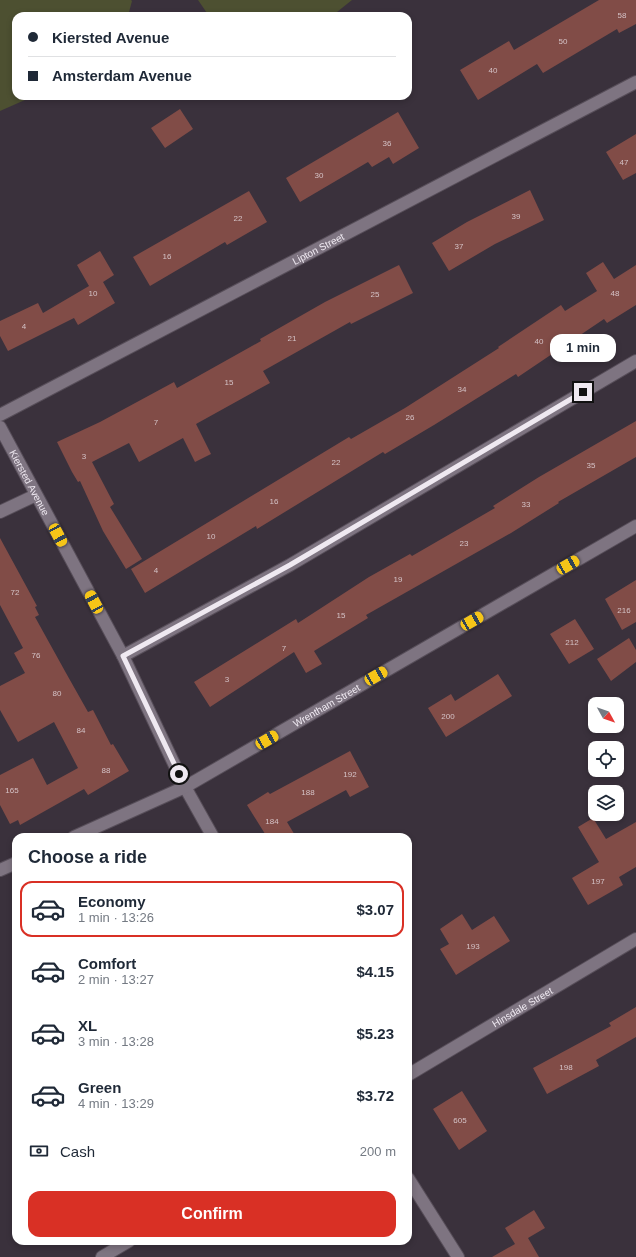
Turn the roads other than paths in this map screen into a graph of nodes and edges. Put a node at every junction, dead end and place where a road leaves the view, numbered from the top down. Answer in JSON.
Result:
{"nodes":[{"id":1,"x":636,"y":82,"type":"edge"},
{"id":2,"x":636,"y":361,"type":"edge"},
{"id":3,"x":0,"y":415,"type":"edge"},
{"id":4,"x":0,"y":427,"type":"edge"},
{"id":5,"x":36,"y":494,"type":"junction"},
{"id":6,"x":0,"y":512,"type":"edge"},
{"id":7,"x":636,"y":526,"type":"edge"},
{"id":8,"x":123,"y":656,"type":"junction"},
{"id":9,"x":185,"y":787,"type":"junction"},
{"id":10,"x":83,"y":833,"type":"edge"},
{"id":11,"x":211,"y":833,"type":"edge"},
{"id":12,"x":12,"y":865,"type":"edge"},
{"id":13,"x":0,"y":870,"type":"edge"},
{"id":14,"x":636,"y":939,"type":"edge"},
{"id":15,"x":412,"y":1073,"type":"edge"},
{"id":16,"x":412,"y":1184,"type":"edge"},
{"id":17,"x":122,"y":1245,"type":"edge"},
{"id":18,"x":102,"y":1257,"type":"edge"},
{"id":19,"x":458,"y":1257,"type":"edge"}],
"edges":[{"from":1,"to":3,"type":"street","name":"Lipton Street"},
{"from":2,"to":8,"type":"street"},
{"from":4,"to":5,"type":"street","name":"Kiersted Avenue"},
{"from":5,"to":6,"type":"street"},
{"from":5,"to":8,"type":"street","name":"Kiersted Avenue"},
{"from":7,"to":9,"type":"street","name":"Wrentham Street"},
{"from":8,"to":9,"type":"street","name":"Kiersted Avenue"},
{"from":9,"to":10,"type":"street","name":"Wrentham Street"},
{"from":9,"to":11,"type":"street","name":"Kiersted Avenue"},
{"from":12,"to":13,"type":"street"},
{"from":14,"to":15,"type":"street","name":"Hinsdale Street"},
{"from":16,"to":19,"type":"street"},
{"from":17,"to":18,"type":"street"}]}
